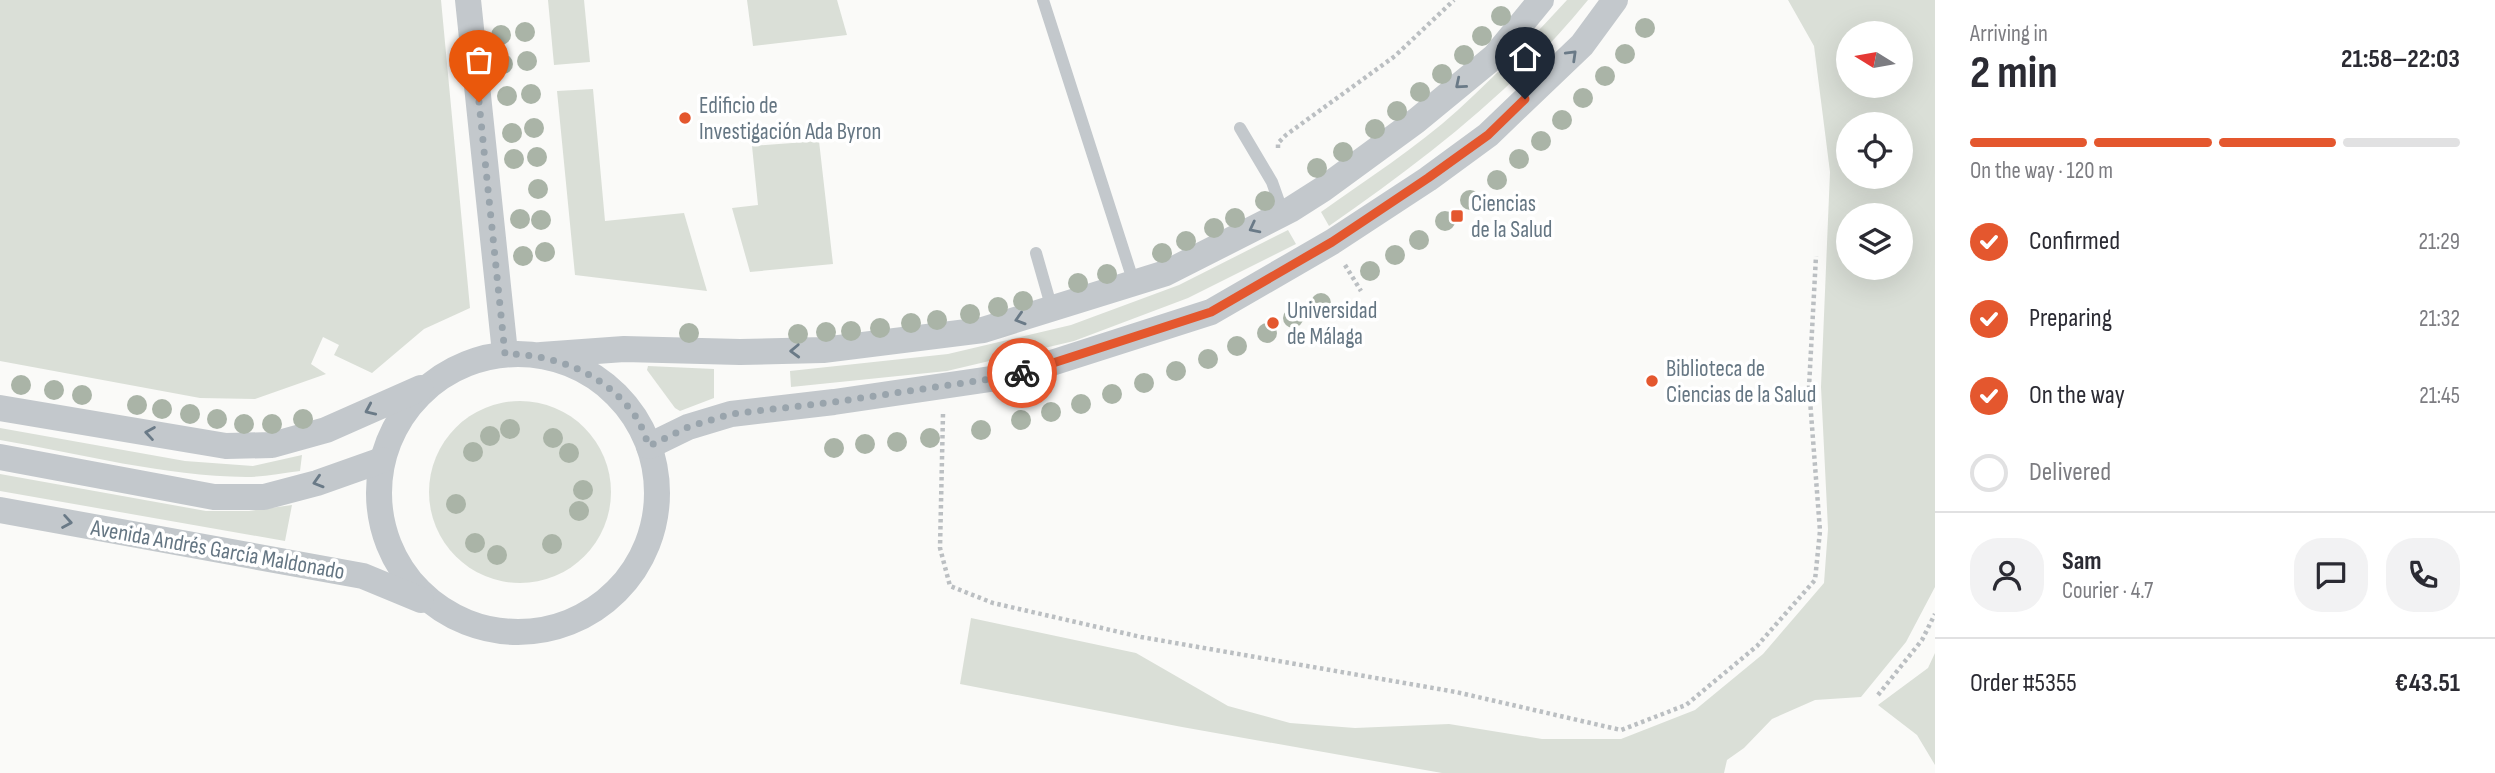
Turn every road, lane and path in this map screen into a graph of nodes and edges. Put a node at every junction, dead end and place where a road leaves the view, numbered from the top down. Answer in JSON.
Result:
{"nodes":[{"id":1,"x":468,"y":0,"type":"edge"},
{"id":2,"x":1044,"y":0,"type":"edge"},
{"id":3,"x":1541,"y":0,"type":"edge"},
{"id":4,"x":1615,"y":0,"type":"edge"},
{"id":5,"x":1240,"y":128,"type":"dead end"},
{"id":6,"x":1283,"y":213,"type":"junction"},
{"id":7,"x":1036,"y":253,"type":"dead end"},
{"id":8,"x":1816,"y":256,"type":"dead end"},
{"id":9,"x":1134,"y":283,"type":"junction"},
{"id":10,"x":1052,"y":309,"type":"junction"},
{"id":11,"x":505,"y":354,"type":"junction"},
{"id":12,"x":541,"y":355,"type":"junction"},
{"id":13,"x":433,"y":383,"type":"junction"},
{"id":14,"x":944,"y":385,"type":"junction"},
{"id":15,"x":0,"y":408,"type":"edge"},
{"id":16,"x":649,"y":446,"type":"junction"},
{"id":17,"x":0,"y":457,"type":"edge"},
{"id":18,"x":382,"y":460,"type":"junction"},
{"id":19,"x":0,"y":510,"type":"edge"},
{"id":20,"x":432,"y":604,"type":"junction"},
{"id":21,"x":1935,"y":614,"type":"edge"},
{"id":22,"x":1878,"y":695,"type":"dead end"}],
"edges":[{"from":1,"to":11,"type":"street"},
{"from":2,"to":9,"type":"lane"},
{"from":3,"to":6,"type":"street","one_way":true},
{"from":14,"to":4,"type":"street","one_way":true},
{"from":5,"to":6,"type":"lane"},
{"from":6,"to":9,"type":"street","one_way":true},
{"from":7,"to":10,"type":"lane"},
{"from":8,"to":14,"type":"path"},
{"from":9,"to":10,"type":"street"},
{"from":10,"to":12,"type":"street","one_way":true},
{"from":11,"to":12,"type":"street"},
{"from":11,"to":13,"type":"street"},
{"from":12,"to":16,"type":"street"},
{"from":13,"to":15,"type":"street","one_way":true},
{"from":13,"to":18,"type":"street"},
{"from":14,"to":16,"type":"street"},
{"from":16,"to":20,"type":"street"},
{"from":18,"to":17,"type":"street","one_way":true},
{"from":18,"to":20,"type":"street"},
{"from":19,"to":20,"type":"street","name":"Avenida Andrés García Maldonado","one_way":true},
{"from":21,"to":22,"type":"path"}]}
